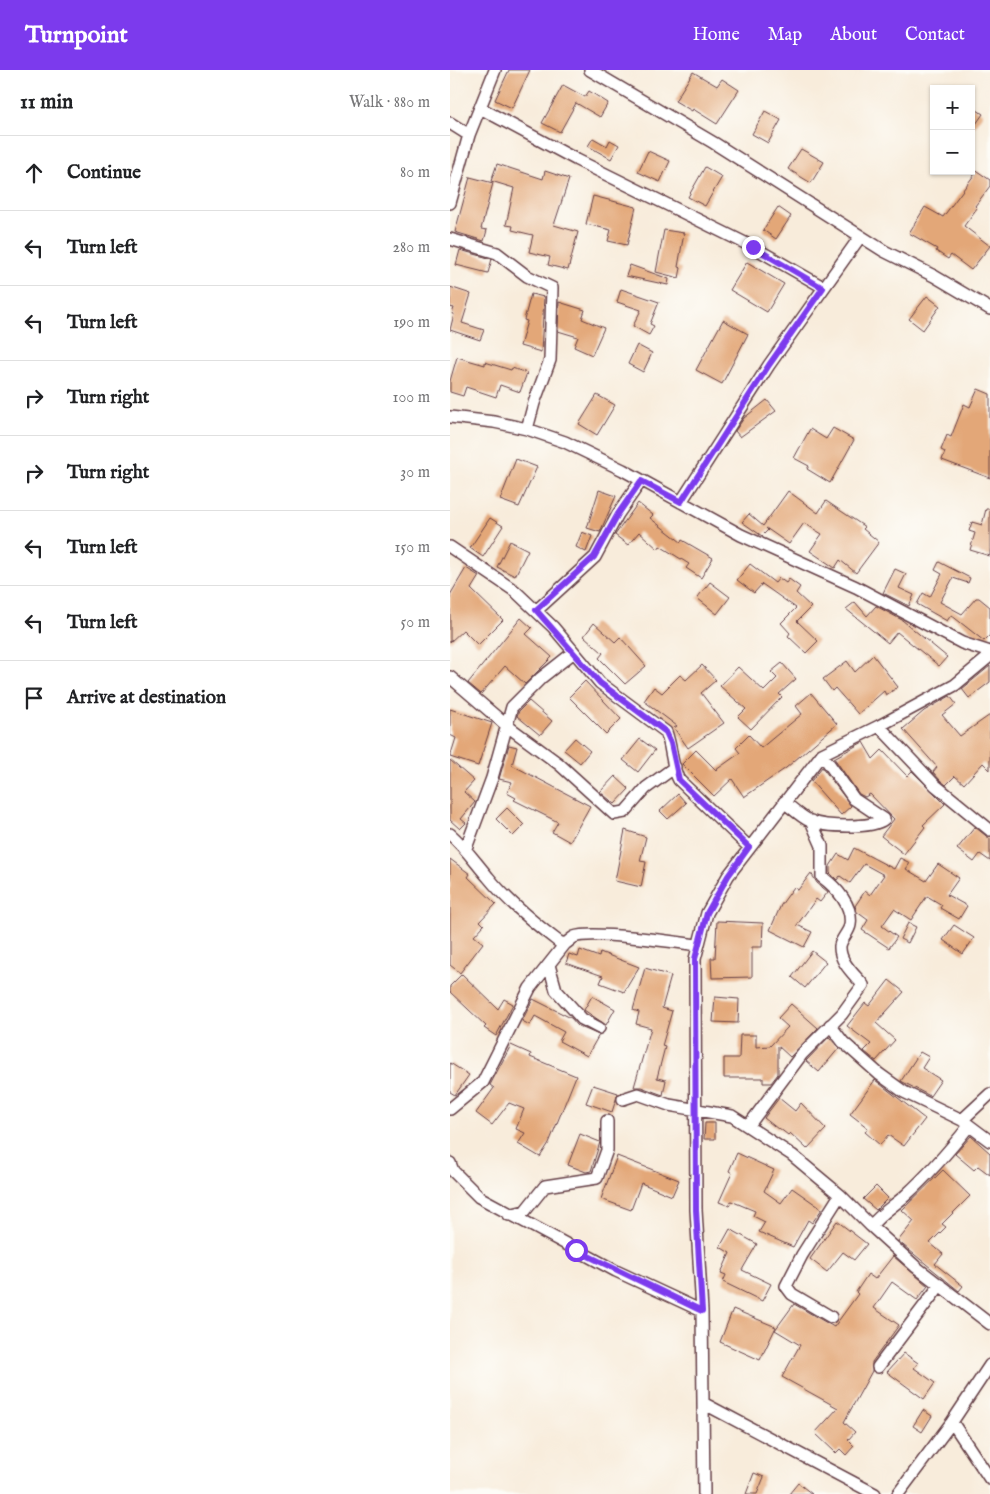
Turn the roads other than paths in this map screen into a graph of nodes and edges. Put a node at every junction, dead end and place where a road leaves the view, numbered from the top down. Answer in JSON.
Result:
{"nodes":[{"id":1,"x":495,"y":70,"type":"edge"},
{"id":2,"x":590,"y":70,"type":"edge"},
{"id":3,"x":480,"y":108,"type":"junction"},
{"id":4,"x":450,"y":123,"type":"edge"},
{"id":5,"x":469,"y":136,"type":"junction"},
{"id":6,"x":450,"y":203,"type":"edge"},
{"id":7,"x":860,"y":237,"type":"junction"},
{"id":8,"x":450,"y":239,"type":"edge"},
{"id":9,"x":823,"y":288,"type":"junction"},
{"id":10,"x":990,"y":309,"type":"edge"},
{"id":11,"x":450,"y":417,"type":"edge"},
{"id":12,"x":527,"y":429,"type":"junction"},
{"id":13,"x":641,"y":481,"type":"junction"},
{"id":14,"x":681,"y":502,"type":"junction"},
{"id":15,"x":450,"y":547,"type":"edge"},
{"id":16,"x":536,"y":610,"type":"junction"},
{"id":17,"x":574,"y":652,"type":"junction"},
{"id":18,"x":990,"y":654,"type":"edge"},
{"id":19,"x":450,"y":677,"type":"edge"},
{"id":20,"x":506,"y":725,"type":"junction"},
{"id":21,"x":879,"y":726,"type":"junction"},
{"id":22,"x":822,"y":754,"type":"junction"},
{"id":23,"x":675,"y":767,"type":"junction"},
{"id":24,"x":784,"y":802,"type":"junction"},
{"id":25,"x":811,"y":821,"type":"junction"},
{"id":26,"x":990,"y":830,"type":"edge"},
{"id":27,"x":458,"y":841,"type":"edge"},
{"id":28,"x":749,"y":847,"type":"junction"},
{"id":29,"x":450,"y":851,"type":"edge"},
{"id":30,"x":565,"y":944,"type":"junction"},
{"id":31,"x":697,"y":945,"type":"junction"},
{"id":32,"x":549,"y":965,"type":"junction"},
{"id":33,"x":830,"y":1025,"type":"junction"},
{"id":34,"x":600,"y":1028,"type":"dead end"},
{"id":35,"x":990,"y":1094,"type":"edge"},
{"id":36,"x":623,"y":1098,"type":"dead end"},
{"id":37,"x":450,"y":1109,"type":"edge"},
{"id":38,"x":695,"y":1110,"type":"junction"},
{"id":39,"x":606,"y":1121,"type":"dead end"},
{"id":40,"x":966,"y":1123,"type":"junction"},
{"id":41,"x":749,"y":1125,"type":"junction"},
{"id":42,"x":990,"y":1141,"type":"edge"},
{"id":43,"x":450,"y":1164,"type":"edge"},
{"id":44,"x":840,"y":1195,"type":"junction"},
{"id":45,"x":510,"y":1215,"type":"junction"},
{"id":46,"x":871,"y":1226,"type":"junction"},
{"id":47,"x":940,"y":1285,"type":"junction"},
{"id":48,"x":702,"y":1311,"type":"junction"},
{"id":49,"x":831,"y":1317,"type":"dead end"},
{"id":50,"x":990,"y":1324,"type":"edge"},
{"id":51,"x":990,"y":1365,"type":"edge"},
{"id":52,"x":878,"y":1367,"type":"dead end"},
{"id":53,"x":703,"y":1403,"type":"junction"},
{"id":54,"x":952,"y":1422,"type":"junction"},
{"id":55,"x":990,"y":1479,"type":"edge"},
{"id":56,"x":704,"y":1494,"type":"edge"},
{"id":57,"x":875,"y":1494,"type":"edge"},
{"id":58,"x":898,"y":1494,"type":"edge"}],
"edges":[{"from":1,"to":3,"type":"street"},
{"from":2,"to":7,"type":"street"},
{"from":3,"to":5,"type":"street"},
{"from":3,"to":9,"type":"street"},
{"from":4,"to":5,"type":"street"},
{"from":5,"to":6,"type":"street"},
{"from":7,"to":9,"type":"street"},
{"from":7,"to":10,"type":"street"},
{"from":8,"to":12,"type":"street"},
{"from":9,"to":14,"type":"street"},
{"from":11,"to":12,"type":"street"},
{"from":12,"to":13,"type":"street"},
{"from":13,"to":14,"type":"street"},
{"from":13,"to":16,"type":"street"},
{"from":14,"to":18,"type":"street"},
{"from":15,"to":16,"type":"street"},
{"from":16,"to":17,"type":"street"},
{"from":17,"to":20,"type":"street"},
{"from":17,"to":23,"type":"street"},
{"from":18,"to":21,"type":"street"},
{"from":19,"to":20,"type":"street"},
{"from":20,"to":23,"type":"street"},
{"from":20,"to":27,"type":"street"},
{"from":21,"to":22,"type":"street"},
{"from":21,"to":26,"type":"street"},
{"from":22,"to":24,"type":"street"},
{"from":22,"to":25,"type":"street"},
{"from":23,"to":28,"type":"street"},
{"from":24,"to":25,"type":"street"},
{"from":24,"to":28,"type":"street"},
{"from":25,"to":33,"type":"street"},
{"from":27,"to":29,"type":"street"},
{"from":27,"to":30,"type":"street"},
{"from":28,"to":31,"type":"street"},
{"from":30,"to":31,"type":"street"},
{"from":30,"to":32,"type":"street"},
{"from":31,"to":38,"type":"street"},
{"from":32,"to":34,"type":"street"},
{"from":32,"to":37,"type":"street"},
{"from":33,"to":40,"type":"street"},
{"from":33,"to":41,"type":"street"},
{"from":35,"to":40,"type":"street"},
{"from":36,"to":38,"type":"street"},
{"from":38,"to":41,"type":"street"},
{"from":38,"to":48,"type":"street"},
{"from":39,"to":45,"type":"street"},
{"from":40,"to":42,"type":"street"},
{"from":40,"to":46,"type":"street"},
{"from":41,"to":44,"type":"street"},
{"from":43,"to":45,"type":"street"},
{"from":44,"to":46,"type":"street"},
{"from":44,"to":49,"type":"street"},
{"from":45,"to":48,"type":"street"},
{"from":46,"to":47,"type":"street"},
{"from":47,"to":50,"type":"street"},
{"from":47,"to":52,"type":"street"},
{"from":48,"to":53,"type":"street"},
{"from":51,"to":54,"type":"street"},
{"from":53,"to":56,"type":"street"},
{"from":53,"to":57,"type":"street"},
{"from":54,"to":55,"type":"street"},
{"from":54,"to":58,"type":"street"}]}
